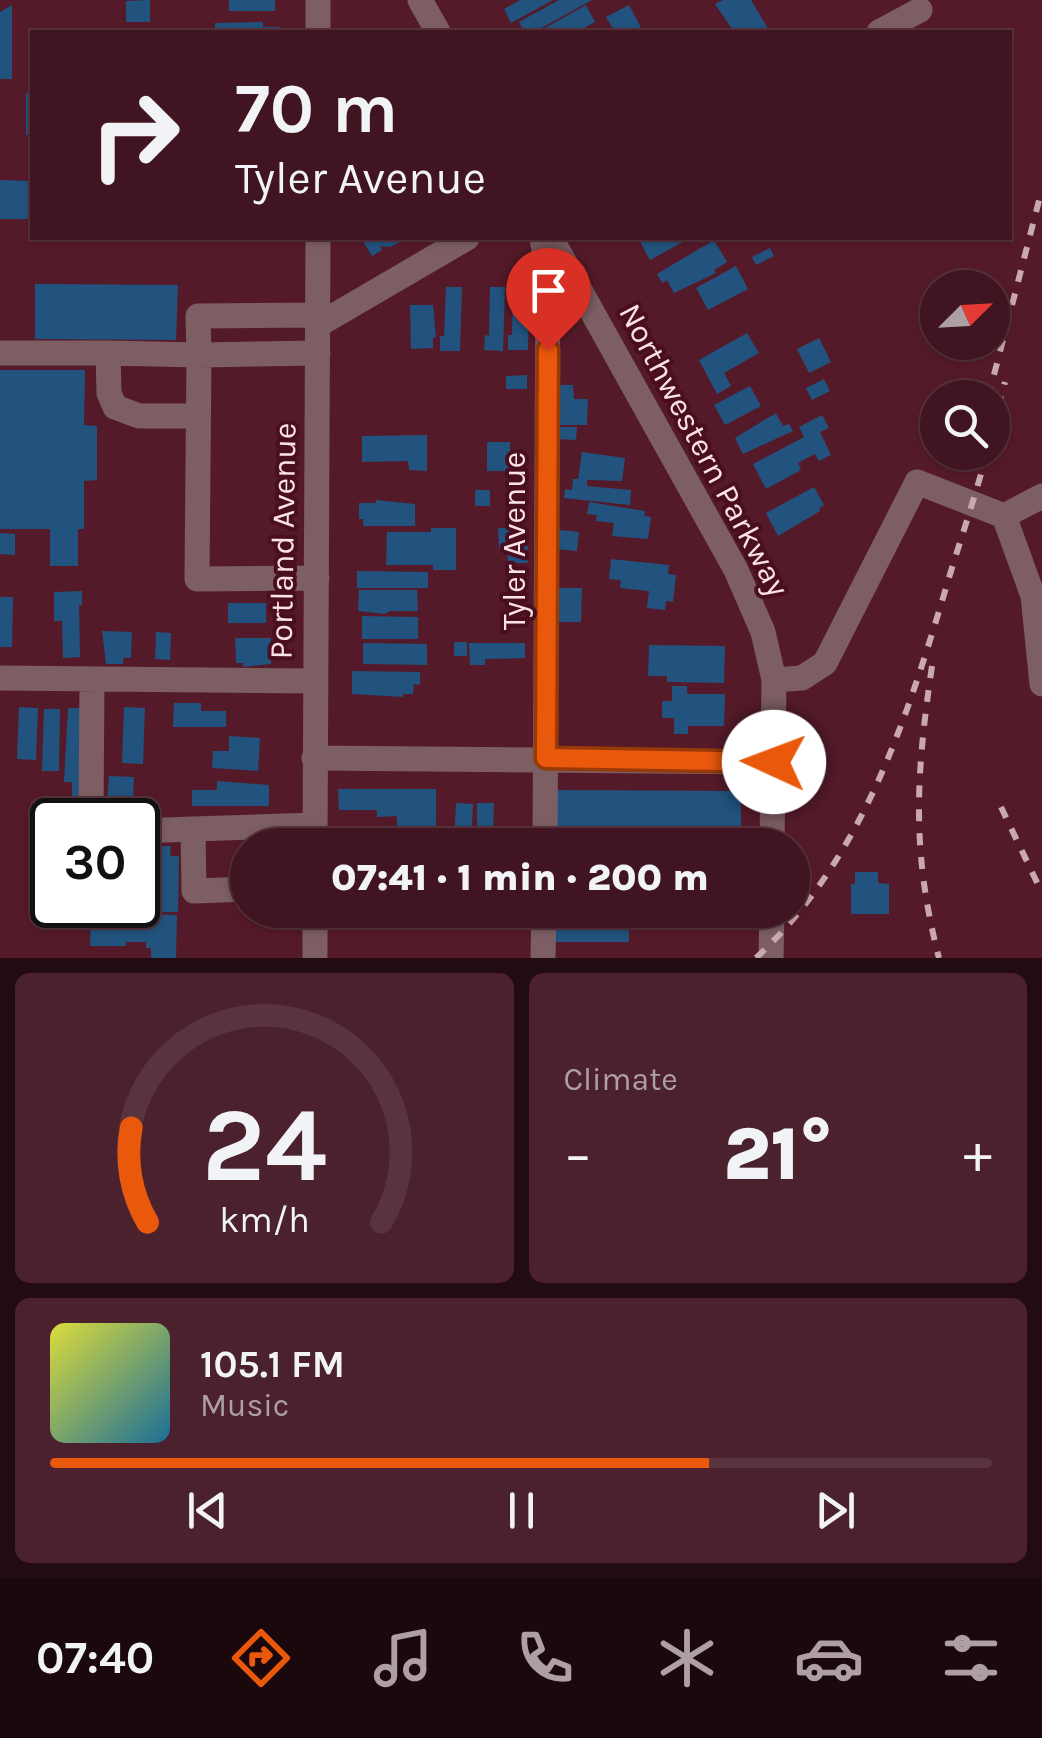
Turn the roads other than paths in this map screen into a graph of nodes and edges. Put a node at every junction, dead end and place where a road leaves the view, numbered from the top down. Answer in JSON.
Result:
{"nodes":[{"id":1,"x":318,"y":0,"type":"edge"},
{"id":2,"x":420,"y":0,"type":"edge"},
{"id":3,"x":920,"y":10,"type":"dead end"},
{"id":4,"x":318,"y":30,"type":"edge"},
{"id":5,"x":437,"y":30,"type":"edge"},
{"id":6,"x":882,"y":30,"type":"edge"},
{"id":7,"x":318,"y":240,"type":"edge"},
{"id":8,"x":464,"y":240,"type":"edge"},
{"id":9,"x":542,"y":240,"type":"edge"},
{"id":10,"x":553,"y":240,"type":"edge"},
{"id":11,"x":318,"y":320,"type":"junction"},
{"id":12,"x":318,"y":352,"type":"junction"},
{"id":13,"x":0,"y":353,"type":"edge"},
{"id":14,"x":108,"y":353,"type":"junction"},
{"id":15,"x":199,"y":355,"type":"junction"},
{"id":16,"x":198,"y":416,"type":"junction"},
{"id":17,"x":1042,"y":496,"type":"edge"},
{"id":18,"x":1004,"y":516,"type":"junction"},
{"id":19,"x":317,"y":578,"type":"junction"},
{"id":20,"x":0,"y":678,"type":"edge"},
{"id":21,"x":92,"y":679,"type":"junction"},
{"id":22,"x":774,"y":680,"type":"junction"},
{"id":23,"x":314,"y":681,"type":"junction"},
{"id":24,"x":1042,"y":684,"type":"edge"},
{"id":25,"x":314,"y":758,"type":"junction"},
{"id":26,"x":546,"y":758,"type":"junction"},
{"id":27,"x":774,"y":762,"type":"junction"},
{"id":28,"x":92,"y":798,"type":"edge"},
{"id":29,"x":194,"y":828,"type":"junction"},
{"id":30,"x":315,"y":828,"type":"edge"},
{"id":31,"x":545,"y":828,"type":"edge"},
{"id":32,"x":772,"y":828,"type":"edge"},
{"id":33,"x":160,"y":830,"type":"edge"},
{"id":34,"x":230,"y":830,"type":"edge"},
{"id":35,"x":230,"y":890,"type":"edge"},
{"id":36,"x":315,"y":928,"type":"edge"},
{"id":37,"x":544,"y":928,"type":"edge"},
{"id":38,"x":772,"y":928,"type":"edge"},
{"id":39,"x":315,"y":958,"type":"edge"},
{"id":40,"x":543,"y":958,"type":"edge"},
{"id":41,"x":772,"y":958,"type":"edge"}],
"edges":[{"from":1,"to":4,"type":"street"},
{"from":2,"to":5,"type":"street"},
{"from":3,"to":6,"type":"street"},
{"from":7,"to":11,"type":"street","name":"Portland Avenue"},
{"from":8,"to":11,"type":"street"},
{"from":9,"to":26,"type":"street","name":"Tyler Avenue"},
{"from":10,"to":22,"type":"street","name":"Northwestern Parkway"},
{"from":11,"to":12,"type":"street","name":"Portland Avenue"},
{"from":11,"to":15,"type":"street"},
{"from":12,"to":15,"type":"street"},
{"from":12,"to":19,"type":"street","name":"Portland Avenue"},
{"from":13,"to":14,"type":"street"},
{"from":14,"to":15,"type":"street"},
{"from":14,"to":16,"type":"street"},
{"from":15,"to":16,"type":"street"},
{"from":16,"to":19,"type":"street"},
{"from":17,"to":18,"type":"street"},
{"from":18,"to":22,"type":"street"},
{"from":18,"to":24,"type":"street"},
{"from":19,"to":23,"type":"street","name":"Portland Avenue"},
{"from":20,"to":21,"type":"street"},
{"from":21,"to":23,"type":"street"},
{"from":21,"to":28,"type":"street"},
{"from":22,"to":27,"type":"street","name":"Northwestern Parkway"},
{"from":23,"to":25,"type":"street","name":"Portland Avenue"},
{"from":25,"to":26,"type":"street"},
{"from":25,"to":30,"type":"street","name":"Portland Avenue"},
{"from":26,"to":27,"type":"street"},
{"from":26,"to":31,"type":"street","name":"Tyler Avenue"},
{"from":27,"to":32,"type":"street","name":"Northwestern Parkway"},
{"from":29,"to":33,"type":"street"},
{"from":29,"to":34,"type":"street"},
{"from":29,"to":35,"type":"street"},
{"from":36,"to":39,"type":"street"},
{"from":37,"to":40,"type":"street"},
{"from":38,"to":41,"type":"street"}]}
